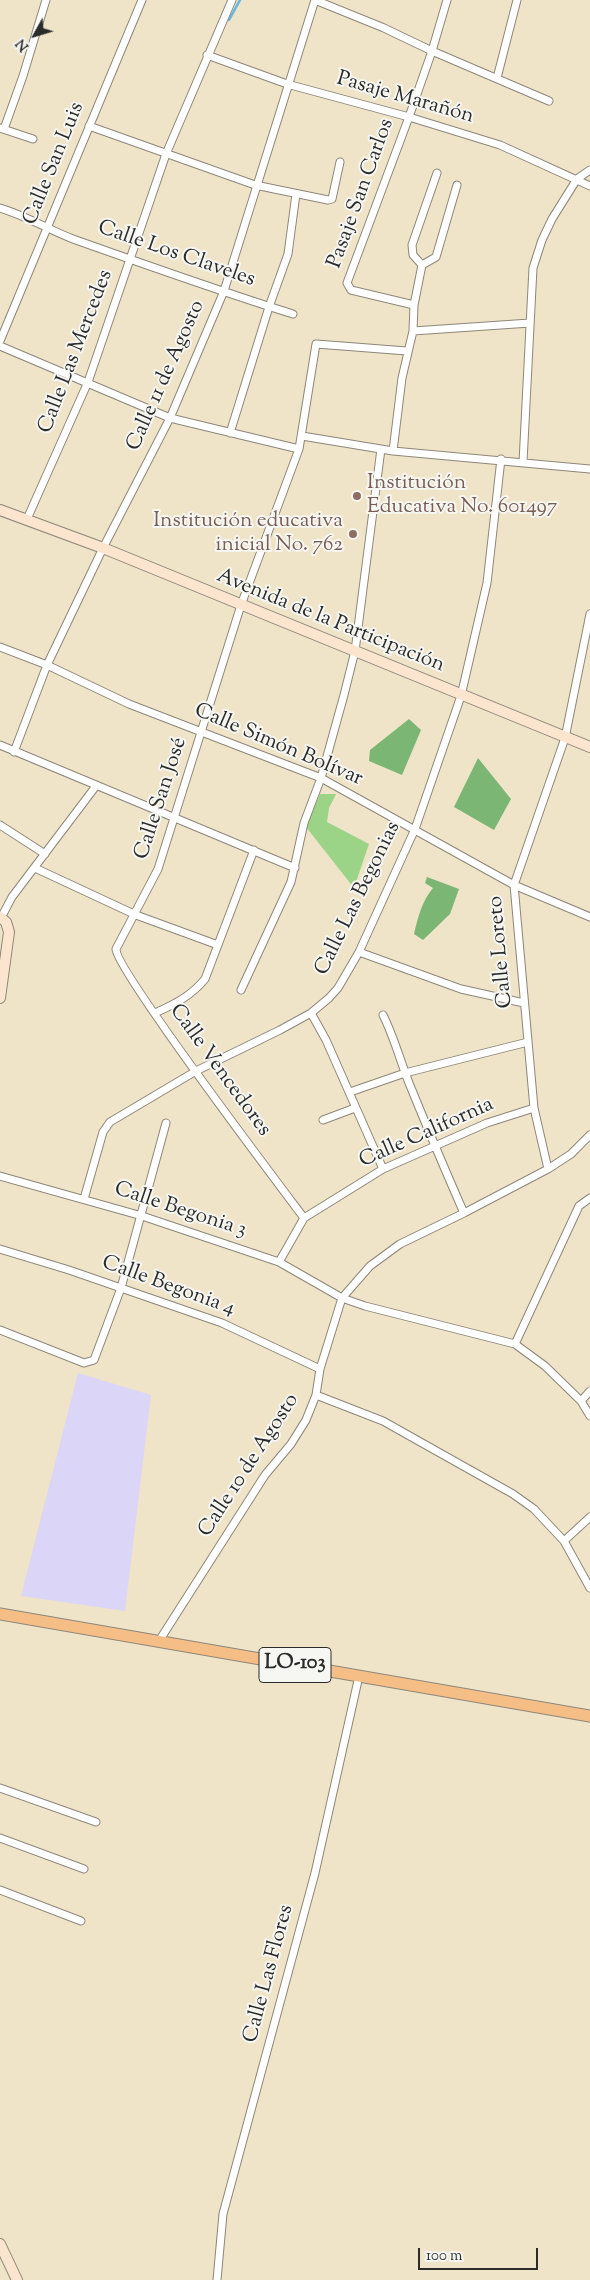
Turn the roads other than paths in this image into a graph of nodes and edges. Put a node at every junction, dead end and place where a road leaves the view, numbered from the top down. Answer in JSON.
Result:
{"nodes":[{"id":1,"x":46,"y":0,"type":"edge"},
{"id":2,"x":142,"y":0,"type":"edge"},
{"id":3,"x":232,"y":0,"type":"edge"},
{"id":4,"x":315,"y":0,"type":"edge"},
{"id":5,"x":448,"y":0,"type":"edge"},
{"id":6,"x":517,"y":0,"type":"edge"},
{"id":7,"x":432,"y":51,"type":"junction"},
{"id":8,"x":207,"y":56,"type":"junction"},
{"id":9,"x":497,"y":78,"type":"junction"},
{"id":10,"x":287,"y":84,"type":"junction"},
{"id":11,"x":549,"y":101,"type":"dead end"},
{"id":12,"x":409,"y":116,"type":"junction"},
{"id":13,"x":89,"y":126,"type":"junction"},
{"id":14,"x":2,"y":128,"type":"edge"},
{"id":15,"x":33,"y":139,"type":"dead end"},
{"id":16,"x":166,"y":154,"type":"junction"},
{"id":17,"x":340,"y":162,"type":"dead end"},
{"id":18,"x":590,"y":170,"type":"edge"},
{"id":19,"x":437,"y":173,"type":"dead end"},
{"id":20,"x":577,"y":179,"type":"junction"},
{"id":21,"x":256,"y":184,"type":"junction"},
{"id":22,"x":457,"y":185,"type":"dead end"},
{"id":23,"x":590,"y":186,"type":"edge"},
{"id":24,"x":296,"y":194,"type":"junction"},
{"id":25,"x":0,"y":208,"type":"edge"},
{"id":26,"x":47,"y":229,"type":"junction"},
{"id":27,"x":131,"y":260,"type":"junction"},
{"id":28,"x":422,"y":265,"type":"junction"},
{"id":29,"x":224,"y":291,"type":"junction"},
{"id":30,"x":414,"y":305,"type":"junction"},
{"id":31,"x":269,"y":307,"type":"junction"},
{"id":32,"x":293,"y":314,"type":"dead end"},
{"id":33,"x":530,"y":323,"type":"junction"},
{"id":34,"x":413,"y":331,"type":"junction"},
{"id":35,"x":0,"y":341,"type":"edge"},
{"id":36,"x":0,"y":346,"type":"edge"},
{"id":37,"x":407,"y":351,"type":"junction"},
{"id":38,"x":88,"y":382,"type":"junction"},
{"id":39,"x":170,"y":418,"type":"junction"},
{"id":40,"x":230,"y":433,"type":"junction"},
{"id":41,"x":302,"y":436,"type":"junction"},
{"id":42,"x":299,"y":449,"type":"junction"},
{"id":43,"x":381,"y":449,"type":"junction"},
{"id":44,"x":393,"y":451,"type":"junction"},
{"id":45,"x":501,"y":460,"type":"junction"},
{"id":46,"x":523,"y":462,"type":"junction"},
{"id":47,"x":590,"y":469,"type":"edge"},
{"id":48,"x":0,"y":510,"type":"edge"},
{"id":49,"x":27,"y":519,"type":"junction"},
{"id":50,"x":103,"y":548,"type":"junction"},
{"id":51,"x":241,"y":605,"type":"junction"},
{"id":52,"x":590,"y":614,"type":"edge"},
{"id":53,"x":0,"y":647,"type":"edge"},
{"id":54,"x":355,"y":651,"type":"junction"},
{"id":55,"x":47,"y":666,"type":"junction"},
{"id":56,"x":461,"y":696,"type":"junction"},
{"id":57,"x":203,"y":732,"type":"junction"},
{"id":58,"x":565,"y":738,"type":"junction"},
{"id":59,"x":0,"y":745,"type":"edge"},
{"id":60,"x":590,"y":748,"type":"edge"},
{"id":61,"x":14,"y":752,"type":"junction"},
{"id":62,"x":321,"y":778,"type":"junction"},
{"id":63,"x":96,"y":786,"type":"junction"},
{"id":64,"x":176,"y":817,"type":"junction"},
{"id":65,"x":0,"y":825,"type":"edge"},
{"id":66,"x":416,"y":829,"type":"junction"},
{"id":67,"x":254,"y":850,"type":"junction"},
{"id":68,"x":45,"y":854,"type":"junction"},
{"id":69,"x":35,"y":868,"type":"junction"},
{"id":70,"x":295,"y":868,"type":"junction"},
{"id":71,"x":514,"y":885,"type":"junction"},
{"id":72,"x":136,"y":915,"type":"junction"},
{"id":73,"x":1,"y":917,"type":"edge"},
{"id":74,"x":590,"y":917,"type":"edge"},
{"id":75,"x":119,"y":941,"type":"joint"},
{"id":76,"x":218,"y":945,"type":"junction"},
{"id":77,"x":359,"y":952,"type":"junction"},
{"id":78,"x":241,"y":990,"type":"dead end"},
{"id":79,"x":0,"y":998,"type":"edge"},
{"id":80,"x":524,"y":1003,"type":"junction"},
{"id":81,"x":311,"y":1012,"type":"junction"},
{"id":82,"x":155,"y":1013,"type":"junction"},
{"id":83,"x":384,"y":1015,"type":"dead end"},
{"id":84,"x":528,"y":1042,"type":"junction"},
{"id":85,"x":196,"y":1071,"type":"junction"},
{"id":86,"x":405,"y":1073,"type":"junction"},
{"id":87,"x":350,"y":1092,"type":"junction"},
{"id":88,"x":355,"y":1108,"type":"junction"},
{"id":89,"x":534,"y":1108,"type":"junction"},
{"id":90,"x":323,"y":1120,"type":"dead end"},
{"id":91,"x":166,"y":1123,"type":"dead end"},
{"id":92,"x":590,"y":1135,"type":"edge"},
{"id":93,"x":434,"y":1147,"type":"junction"},
{"id":94,"x":383,"y":1169,"type":"junction"},
{"id":95,"x":548,"y":1170,"type":"junction"},
{"id":96,"x":0,"y":1176,"type":"edge"},
{"id":97,"x":84,"y":1199,"type":"junction"},
{"id":98,"x":587,"y":1200,"type":"edge"},
{"id":99,"x":464,"y":1213,"type":"junction"},
{"id":100,"x":142,"y":1216,"type":"junction"},
{"id":101,"x":304,"y":1218,"type":"junction"},
{"id":102,"x":0,"y":1249,"type":"edge"},
{"id":103,"x":279,"y":1262,"type":"junction"},
{"id":104,"x":121,"y":1288,"type":"junction"},
{"id":105,"x":342,"y":1298,"type":"junction"},
{"id":106,"x":0,"y":1330,"type":"edge"},
{"id":107,"x":514,"y":1344,"type":"junction"},
{"id":108,"x":320,"y":1369,"type":"junction"},
{"id":109,"x":590,"y":1391,"type":"edge"},
{"id":110,"x":316,"y":1395,"type":"junction"},
{"id":111,"x":581,"y":1401,"type":"junction"},
{"id":112,"x":590,"y":1416,"type":"edge"},
{"id":113,"x":590,"y":1517,"type":"edge"},
{"id":114,"x":564,"y":1541,"type":"junction"},
{"id":115,"x":590,"y":1588,"type":"edge"},
{"id":116,"x":0,"y":1614,"type":"edge"},
{"id":117,"x":159,"y":1641,"type":"junction"},
{"id":118,"x":359,"y":1676,"type":"junction"},
{"id":119,"x":590,"y":1716,"type":"edge"},
{"id":120,"x":0,"y":1788,"type":"edge"},
{"id":121,"x":96,"y":1822,"type":"dead end"},
{"id":122,"x":0,"y":1838,"type":"edge"},
{"id":123,"x":84,"y":1870,"type":"dead end"},
{"id":124,"x":0,"y":1890,"type":"edge"},
{"id":125,"x":81,"y":1921,"type":"dead end"},
{"id":126,"x":0,"y":2244,"type":"edge"},
{"id":127,"x":16,"y":2280,"type":"edge"},
{"id":128,"x":217,"y":2280,"type":"edge"}],
"edges":[{"from":1,"to":14,"type":"street"},
{"from":2,"to":13,"type":"street","name":"Calle San Luis"},
{"from":3,"to":8,"type":"street","name":"Calle Las Mercedes"},
{"from":4,"to":7,"type":"street"},
{"from":4,"to":10,"type":"street","name":"Calle 11 de Agosto"},
{"from":5,"to":7,"type":"street","name":"Pasaje San Carlos"},
{"from":6,"to":9,"type":"street"},
{"from":7,"to":9,"type":"street"},
{"from":7,"to":12,"type":"street","name":"Pasaje San Carlos"},
{"from":8,"to":10,"type":"street","name":"Pasaje Marañón"},
{"from":8,"to":16,"type":"street","name":"Calle Las Mercedes"},
{"from":9,"to":11,"type":"street"},
{"from":10,"to":12,"type":"street","name":"Pasaje Marañón"},
{"from":10,"to":21,"type":"street","name":"Calle 11 de Agosto"},
{"from":12,"to":20,"type":"street","name":"Pasaje Marañón"},
{"from":12,"to":30,"type":"street","name":"Pasaje San Carlos"},
{"from":13,"to":16,"type":"street"},
{"from":13,"to":26,"type":"street","name":"Calle San Luis"},
{"from":14,"to":15,"type":"street"},
{"from":16,"to":21,"type":"street"},
{"from":16,"to":27,"type":"street","name":"Calle Las Mercedes"},
{"from":17,"to":24,"type":"street"},
{"from":18,"to":20,"type":"street"},
{"from":19,"to":28,"type":"street"},
{"from":20,"to":23,"type":"street","name":"Pasaje Marañón"},
{"from":20,"to":33,"type":"street"},
{"from":21,"to":24,"type":"street"},
{"from":21,"to":29,"type":"street","name":"Calle 11 de Agosto"},
{"from":22,"to":28,"type":"street"},
{"from":24,"to":31,"type":"street"},
{"from":25,"to":26,"type":"street","name":"Calle Los Claveles"},
{"from":26,"to":27,"type":"street","name":"Calle Los Claveles"},
{"from":26,"to":35,"type":"street","name":"Calle San Luis"},
{"from":27,"to":29,"type":"street","name":"Calle Los Claveles"},
{"from":27,"to":38,"type":"street","name":"Calle Las Mercedes"},
{"from":28,"to":30,"type":"street"},
{"from":29,"to":31,"type":"street","name":"Calle Los Claveles"},
{"from":29,"to":39,"type":"street","name":"Calle 11 de Agosto"},
{"from":30,"to":34,"type":"street"},
{"from":31,"to":32,"type":"street","name":"Calle Los Claveles"},
{"from":31,"to":40,"type":"street"},
{"from":33,"to":34,"type":"street"},
{"from":33,"to":46,"type":"street"},
{"from":34,"to":37,"type":"street"},
{"from":36,"to":38,"type":"street"},
{"from":37,"to":41,"type":"street"},
{"from":37,"to":44,"type":"street"},
{"from":38,"to":39,"type":"street"},
{"from":38,"to":49,"type":"street","name":"Calle Las Mercedes"},
{"from":39,"to":40,"type":"street"},
{"from":39,"to":50,"type":"street","name":"Calle 11 de Agosto"},
{"from":40,"to":42,"type":"street"},
{"from":41,"to":42,"type":"street"},
{"from":41,"to":43,"type":"street"},
{"from":42,"to":51,"type":"street"},
{"from":43,"to":44,"type":"street"},
{"from":43,"to":54,"type":"street"},
{"from":44,"to":45,"type":"street"},
{"from":45,"to":46,"type":"street"},
{"from":45,"to":56,"type":"street","name":"Calle Las Begonias"},
{"from":46,"to":47,"type":"street"},
{"from":48,"to":49,"type":"main road","name":"Avenida de la Participación"},
{"from":49,"to":50,"type":"main road","name":"Avenida de la Participación"},
{"from":50,"to":51,"type":"main road","name":"Avenida de la Participación"},
{"from":50,"to":55,"type":"street","name":"Calle 11 de Agosto"},
{"from":51,"to":54,"type":"main road","name":"Avenida de la Participación"},
{"from":51,"to":57,"type":"street","name":"Calle San José"},
{"from":52,"to":58,"type":"street","name":"Calle Loreto"},
{"from":53,"to":55,"type":"street","name":"Calle Simón Bolívar"},
{"from":54,"to":56,"type":"main road","name":"Avenida de la Participación"},
{"from":54,"to":62,"type":"street"},
{"from":55,"to":57,"type":"street","name":"Calle Simón Bolívar"},
{"from":55,"to":61,"type":"street","name":"Calle 11 de Agosto"},
{"from":56,"to":58,"type":"main road","name":"Avenida de la Participación"},
{"from":56,"to":66,"type":"street","name":"Calle Las Begonias"},
{"from":57,"to":62,"type":"street","name":"Calle Simón Bolívar"},
{"from":57,"to":64,"type":"street","name":"Calle San José"},
{"from":58,"to":60,"type":"main road","name":"Avenida de la Participación"},
{"from":58,"to":71,"type":"street","name":"Calle Loreto"},
{"from":59,"to":61,"type":"street"},
{"from":61,"to":63,"type":"street"},
{"from":62,"to":66,"type":"street","name":"Calle Simón Bolívar"},
{"from":62,"to":70,"type":"street"},
{"from":63,"to":64,"type":"street"},
{"from":63,"to":68,"type":"street"},
{"from":64,"to":67,"type":"street"},
{"from":64,"to":72,"type":"street","name":"Calle San José"},
{"from":65,"to":68,"type":"street"},
{"from":66,"to":71,"type":"street","name":"Calle Simón Bolívar"},
{"from":66,"to":77,"type":"street","name":"Calle Las Begonias"},
{"from":67,"to":70,"type":"street"},
{"from":67,"to":76,"type":"street"},
{"from":68,"to":69,"type":"street"},
{"from":69,"to":72,"type":"street"},
{"from":69,"to":73,"type":"street"},
{"from":70,"to":78,"type":"street"},
{"from":71,"to":74,"type":"street","name":"Calle Simón Bolívar"},
{"from":71,"to":80,"type":"street","name":"Calle Loreto"},
{"from":72,"to":75,"type":"street","name":"Calle San José"},
{"from":72,"to":76,"type":"street"},
{"from":73,"to":79,"type":"main road"},
{"from":75,"to":82,"type":"street","name":"Calle Vencedores"},
{"from":76,"to":82,"type":"street"},
{"from":77,"to":80,"type":"street"},
{"from":77,"to":81,"type":"street","name":"Calle Las Begonias"},
{"from":80,"to":84,"type":"street","name":"Calle Loreto"},
{"from":81,"to":85,"type":"street","name":"Calle Las Begonias"},
{"from":81,"to":87,"type":"street"},
{"from":82,"to":85,"type":"street","name":"Calle Vencedores"},
{"from":83,"to":86,"type":"street"},
{"from":84,"to":86,"type":"street"},
{"from":84,"to":89,"type":"street","name":"Calle Loreto"},
{"from":85,"to":97,"type":"street","name":"Calle Las Begonias"},
{"from":85,"to":101,"type":"street","name":"Calle Vencedores"},
{"from":86,"to":87,"type":"street"},
{"from":86,"to":93,"type":"street"},
{"from":87,"to":88,"type":"street"},
{"from":88,"to":90,"type":"street"},
{"from":88,"to":94,"type":"street"},
{"from":89,"to":93,"type":"street","name":"Calle California"},
{"from":89,"to":95,"type":"street","name":"Calle Loreto"},
{"from":91,"to":100,"type":"street"},
{"from":92,"to":95,"type":"street","name":"Calle 10 de Agosto"},
{"from":93,"to":94,"type":"street","name":"Calle California"},
{"from":93,"to":99,"type":"street"},
{"from":94,"to":101,"type":"street","name":"Calle California"},
{"from":95,"to":99,"type":"street","name":"Calle 10 de Agosto"},
{"from":96,"to":97,"type":"street","name":"Calle Begonia 3"},
{"from":97,"to":100,"type":"street","name":"Calle Begonia 3"},
{"from":98,"to":107,"type":"street"},
{"from":99,"to":105,"type":"street","name":"Calle 10 de Agosto"},
{"from":100,"to":103,"type":"street","name":"Calle Begonia 3"},
{"from":100,"to":104,"type":"street"},
{"from":101,"to":103,"type":"street","name":"Calle California"},
{"from":102,"to":104,"type":"street","name":"Calle Begonia 4"},
{"from":103,"to":105,"type":"street","name":"Calle Begonia 3"},
{"from":104,"to":106,"type":"street"},
{"from":104,"to":108,"type":"street","name":"Calle Begonia 4"},
{"from":105,"to":107,"type":"street","name":"Calle Begonia 3"},
{"from":105,"to":108,"type":"street","name":"Calle 10 de Agosto"},
{"from":107,"to":111,"type":"street"},
{"from":108,"to":110,"type":"street","name":"Calle 10 de Agosto"},
{"from":109,"to":111,"type":"street"},
{"from":110,"to":114,"type":"street"},
{"from":110,"to":117,"type":"street","name":"Calle 10 de Agosto"},
{"from":111,"to":112,"type":"street"},
{"from":113,"to":114,"type":"street"},
{"from":114,"to":115,"type":"street"},
{"from":116,"to":117,"type":"main road","number":"LO-103"},
{"from":117,"to":118,"type":"main road","number":"LO-103"},
{"from":118,"to":119,"type":"main road","number":"LO-103"},
{"from":118,"to":128,"type":"street","name":"Calle Las Flores"},
{"from":120,"to":121,"type":"street"},
{"from":122,"to":123,"type":"street"},
{"from":124,"to":125,"type":"street"},
{"from":126,"to":127,"type":"main road"}]}
